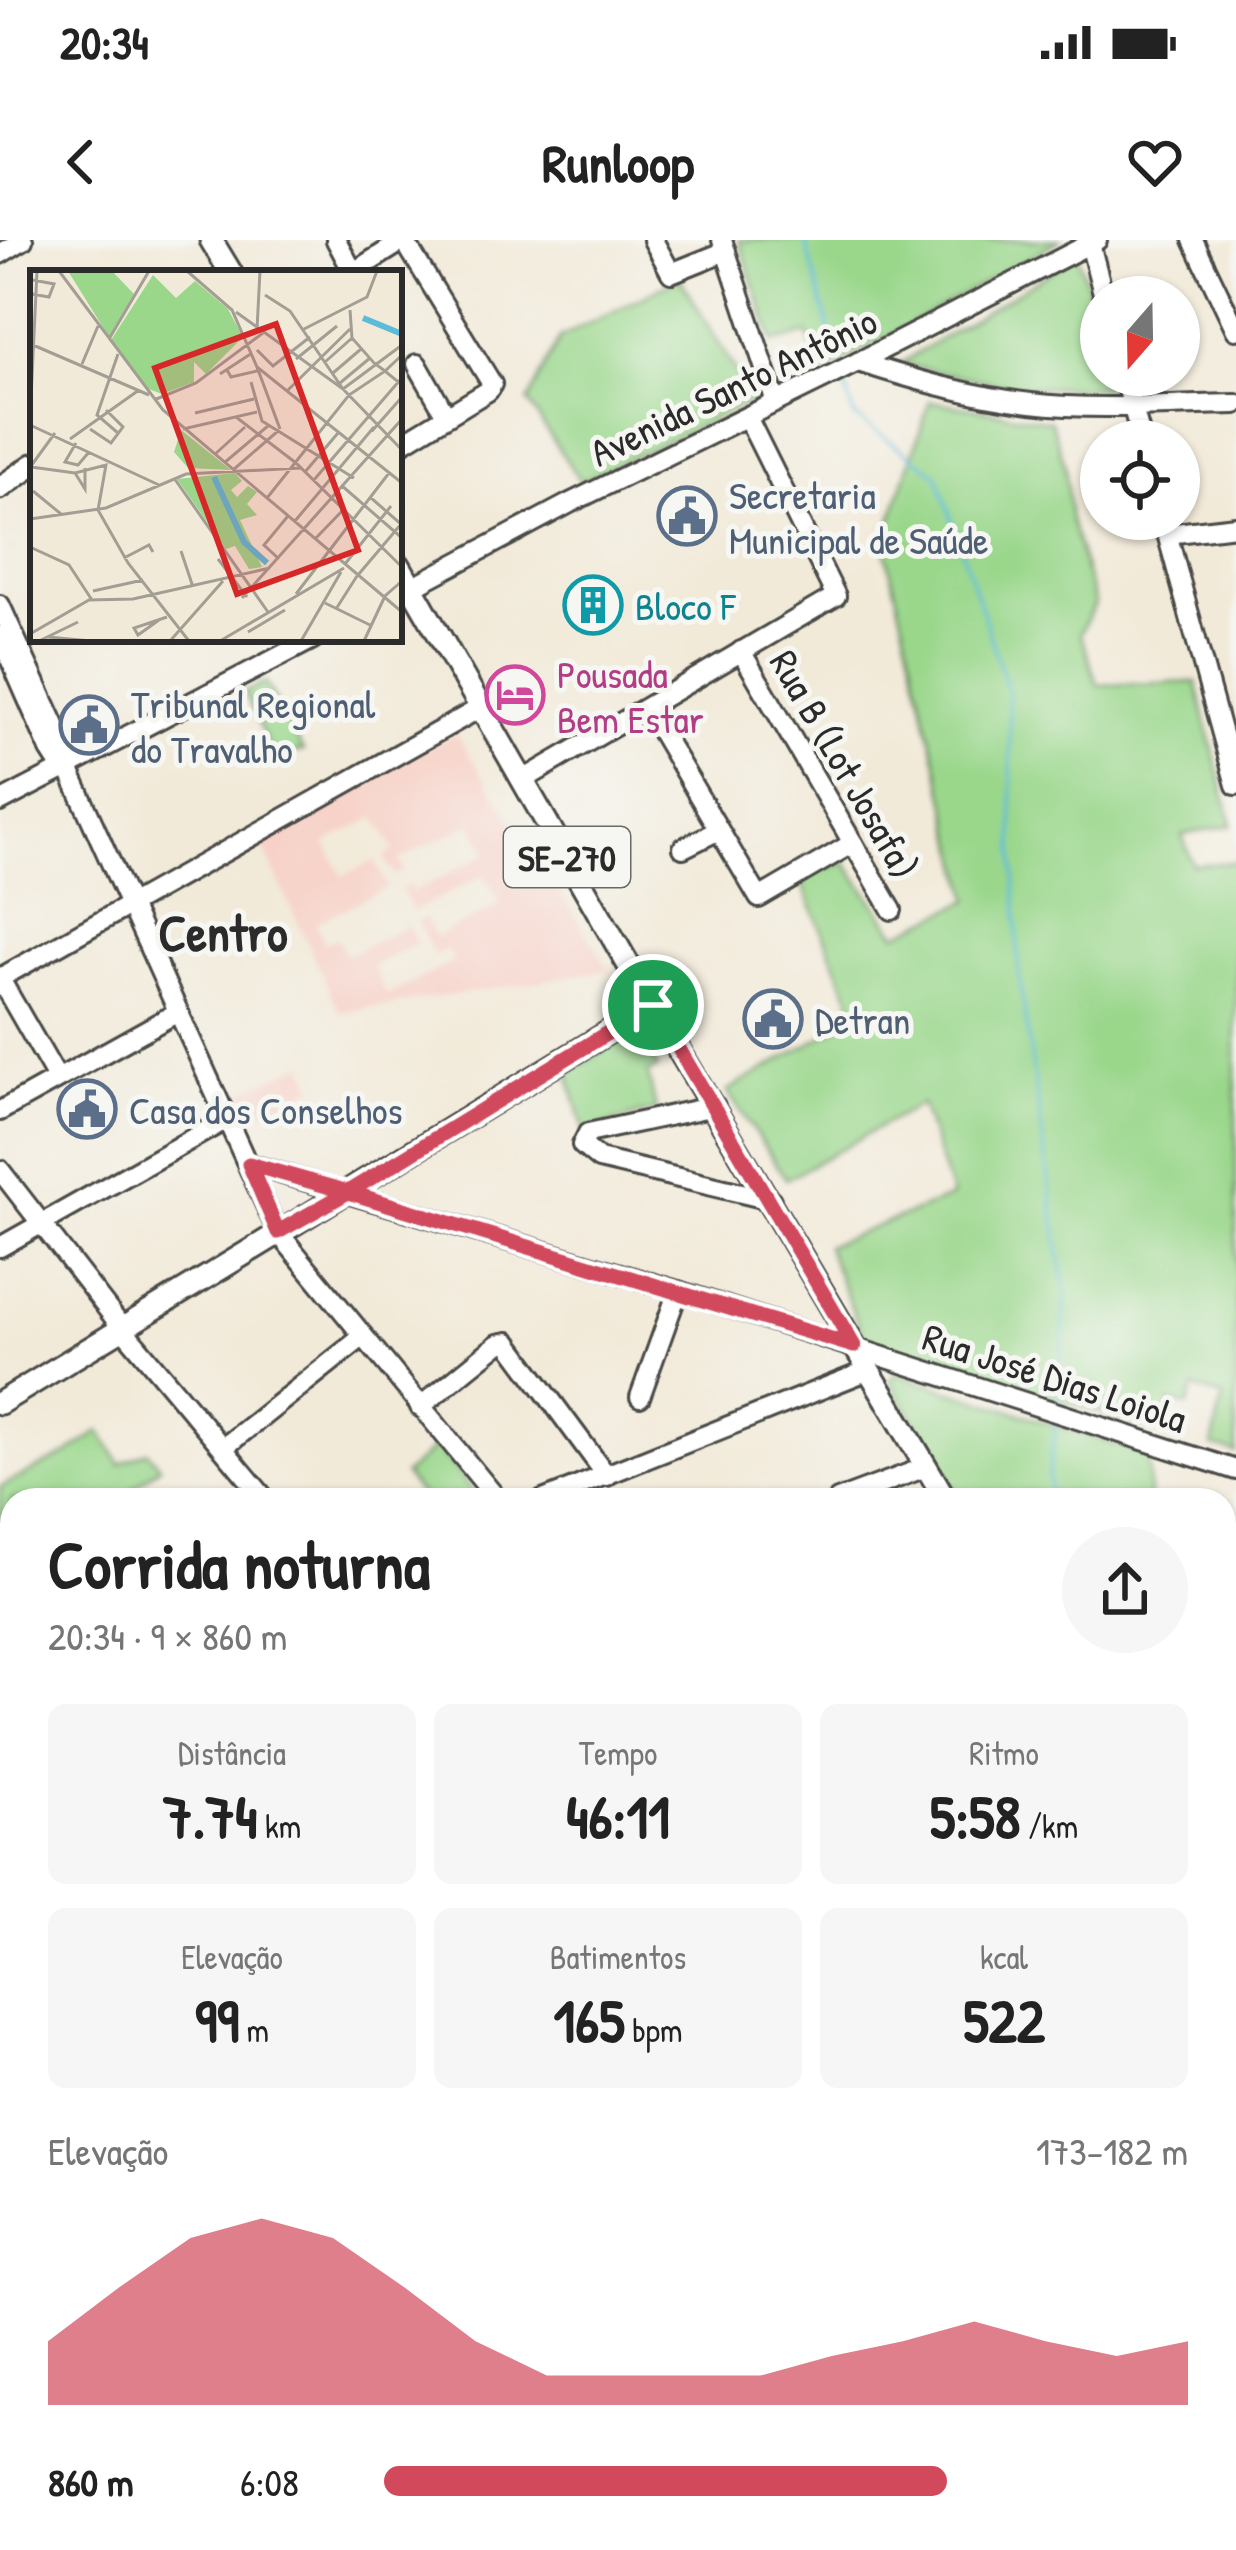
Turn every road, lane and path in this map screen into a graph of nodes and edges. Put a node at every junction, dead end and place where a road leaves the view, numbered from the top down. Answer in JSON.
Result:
{"nodes":[{"id":1,"x":23,"y":240,"type":"edge"},
{"id":2,"x":212,"y":240,"type":"edge"},
{"id":3,"x":336,"y":240,"type":"edge"},
{"id":4,"x":404,"y":240,"type":"edge"},
{"id":5,"x":652,"y":240,"type":"edge"},
{"id":6,"x":1193,"y":240,"type":"edge"},
{"id":7,"x":1092,"y":241,"type":"edge"},
{"id":8,"x":724,"y":246,"type":"edge"},
{"id":9,"x":0,"y":254,"type":"edge"},
{"id":10,"x":229,"y":270,"type":"edge"},
{"id":11,"x":351,"y":270,"type":"edge"},
{"id":12,"x":358,"y":270,"type":"edge"},
{"id":13,"x":1100,"y":276,"type":"edge"},
{"id":14,"x":1236,"y":330,"type":"edge"},
{"id":15,"x":858,"y":362,"type":"junction"},
{"id":16,"x":417,"y":364,"type":"dead end"},
{"id":17,"x":1129,"y":396,"type":"edge"},
{"id":18,"x":776,"y":402,"type":"junction"},
{"id":19,"x":1236,"y":404,"type":"edge"},
{"id":20,"x":1132,"y":406,"type":"junction"},
{"id":21,"x":446,"y":416,"type":"junction"},
{"id":22,"x":747,"y":417,"type":"junction"},
{"id":23,"x":1136,"y":420,"type":"edge"},
{"id":24,"x":402,"y":443,"type":"edge"},
{"id":25,"x":30,"y":467,"type":"edge"},
{"id":26,"x":0,"y":488,"type":"edge"},
{"id":27,"x":1200,"y":526,"type":"edge"},
{"id":28,"x":1236,"y":526,"type":"edge"},
{"id":29,"x":1169,"y":540,"type":"edge"},
{"id":30,"x":405,"y":591,"type":"edge"},
{"id":31,"x":0,"y":605,"type":"edge"},
{"id":32,"x":307,"y":642,"type":"edge"},
{"id":33,"x":15,"y":643,"type":"edge"},
{"id":34,"x":741,"y":651,"type":"junction"},
{"id":35,"x":480,"y":708,"type":"junction"},
{"id":36,"x":646,"y":708,"type":"junction"},
{"id":37,"x":68,"y":769,"type":"junction"},
{"id":38,"x":523,"y":780,"type":"junction"},
{"id":39,"x":1236,"y":785,"type":"edge"},
{"id":40,"x":0,"y":802,"type":"edge"},
{"id":41,"x":717,"y":831,"type":"junction"},
{"id":42,"x":853,"y":843,"type":"junction"},
{"id":43,"x":683,"y":848,"type":"dead end"},
{"id":44,"x":129,"y":905,"type":"junction"},
{"id":45,"x":892,"y":910,"type":"dead end"},
{"id":46,"x":0,"y":978,"type":"edge"},
{"id":47,"x":653,"y":1005,"type":"junction"},
{"id":48,"x":178,"y":1012,"type":"junction"},
{"id":49,"x":57,"y":1078,"type":"junction"},
{"id":50,"x":715,"y":1106,"type":"junction"},
{"id":51,"x":0,"y":1111,"type":"edge"},
{"id":52,"x":226,"y":1119,"type":"junction"},
{"id":53,"x":249,"y":1164,"type":"junction"},
{"id":54,"x":0,"y":1170,"type":"edge"},
{"id":55,"x":348,"y":1192,"type":"junction"},
{"id":56,"x":771,"y":1200,"type":"junction"},
{"id":57,"x":40,"y":1223,"type":"junction"},
{"id":58,"x":278,"y":1232,"type":"junction"},
{"id":59,"x":0,"y":1247,"type":"edge"},
{"id":60,"x":678,"y":1291,"type":"junction"},
{"id":61,"x":123,"y":1329,"type":"junction"},
{"id":62,"x":361,"y":1338,"type":"junction"},
{"id":63,"x":854,"y":1346,"type":"junction"},
{"id":64,"x":868,"y":1370,"type":"junction"},
{"id":65,"x":640,"y":1397,"type":"dead end"},
{"id":66,"x":1,"y":1399,"type":"edge"},
{"id":67,"x":420,"y":1407,"type":"junction"},
{"id":68,"x":224,"y":1448,"type":"junction"},
{"id":69,"x":926,"y":1467,"type":"junction"},
{"id":70,"x":1236,"y":1470,"type":"edge"},
{"id":71,"x":607,"y":1476,"type":"junction"},
{"id":72,"x":256,"y":1488,"type":"edge"},
{"id":73,"x":488,"y":1488,"type":"edge"},
{"id":74,"x":575,"y":1488,"type":"edge"},
{"id":75,"x":870,"y":1488,"type":"edge"},
{"id":76,"x":939,"y":1488,"type":"edge"}],
"edges":[{"from":1,"to":9,"type":"street"},
{"from":2,"to":10,"type":"main road"},
{"from":3,"to":11,"type":"street"},
{"from":4,"to":12,"type":"street"},
{"from":4,"to":21,"type":"street"},
{"from":5,"to":8,"type":"street"},
{"from":6,"to":14,"type":"street"},
{"from":7,"to":13,"type":"street"},
{"from":7,"to":15,"type":"street","name":"Avenida Santo Antônio"},
{"from":8,"to":18,"type":"street"},
{"from":15,"to":18,"type":"street","name":"Avenida Santo Antônio"},
{"from":15,"to":20,"type":"street"},
{"from":16,"to":21,"type":"street"},
{"from":17,"to":20,"type":"street"},
{"from":18,"to":22,"type":"street","name":"Avenida Santo Antônio"},
{"from":19,"to":20,"type":"street"},
{"from":20,"to":23,"type":"street"},
{"from":21,"to":24,"type":"street"},
{"from":22,"to":30,"type":"street","name":"Avenida Santo Antônio"},
{"from":22,"to":34,"type":"street"},
{"from":25,"to":26,"type":"main road"},
{"from":27,"to":28,"type":"street"},
{"from":29,"to":39,"type":"street"},
{"from":30,"to":35,"type":"main road","number":"SE-270"},
{"from":31,"to":33,"type":"street"},
{"from":32,"to":37,"type":"street"},
{"from":33,"to":37,"type":"street"},
{"from":34,"to":36,"type":"street"},
{"from":34,"to":42,"type":"street","name":"Rua B (Lot Josafa)"},
{"from":35,"to":38,"type":"main road","number":"SE-270"},
{"from":35,"to":44,"type":"street"},
{"from":36,"to":38,"type":"street"},
{"from":36,"to":41,"type":"street"},
{"from":37,"to":40,"type":"street"},
{"from":37,"to":44,"type":"street"},
{"from":38,"to":47,"type":"main road","number":"SE-270"},
{"from":41,"to":42,"type":"street"},
{"from":41,"to":43,"type":"street"},
{"from":42,"to":45,"type":"street","name":"Rua B (Lot Josafa)"},
{"from":44,"to":46,"type":"street"},
{"from":44,"to":48,"type":"street"},
{"from":46,"to":49,"type":"street"},
{"from":47,"to":50,"type":"main road","number":"SE-270"},
{"from":47,"to":55,"type":"main road"},
{"from":48,"to":49,"type":"street"},
{"from":48,"to":52,"type":"street"},
{"from":49,"to":51,"type":"street"},
{"from":50,"to":56,"type":"main road","number":"SE-270"},
{"from":50,"to":56,"type":"street"},
{"from":52,"to":53,"type":"street"},
{"from":52,"to":57,"type":"street"},
{"from":53,"to":55,"type":"street","name":"Rua José Dias Loiola"},
{"from":53,"to":58,"type":"street"},
{"from":54,"to":57,"type":"street"},
{"from":55,"to":58,"type":"main road"},
{"from":55,"to":60,"type":"street","name":"Rua José Dias Loiola"},
{"from":56,"to":63,"type":"main road","number":"SE-270"},
{"from":57,"to":59,"type":"street"},
{"from":57,"to":61,"type":"street"},
{"from":58,"to":61,"type":"main road"},
{"from":58,"to":62,"type":"street"},
{"from":60,"to":63,"type":"street","name":"Rua José Dias Loiola"},
{"from":60,"to":65,"type":"street"},
{"from":61,"to":66,"type":"main road"},
{"from":61,"to":68,"type":"street"},
{"from":62,"to":67,"type":"street"},
{"from":62,"to":68,"type":"street"},
{"from":63,"to":64,"type":"main road","number":"SE-270"},
{"from":63,"to":70,"type":"street","name":"Rua José Dias Loiola"},
{"from":64,"to":69,"type":"main road","number":"SE-270"},
{"from":64,"to":71,"type":"street"},
{"from":67,"to":71,"type":"street"},
{"from":67,"to":73,"type":"street"},
{"from":68,"to":72,"type":"street"},
{"from":69,"to":75,"type":"street"},
{"from":69,"to":76,"type":"main road","number":"SE-270"},
{"from":71,"to":74,"type":"street"}]}
